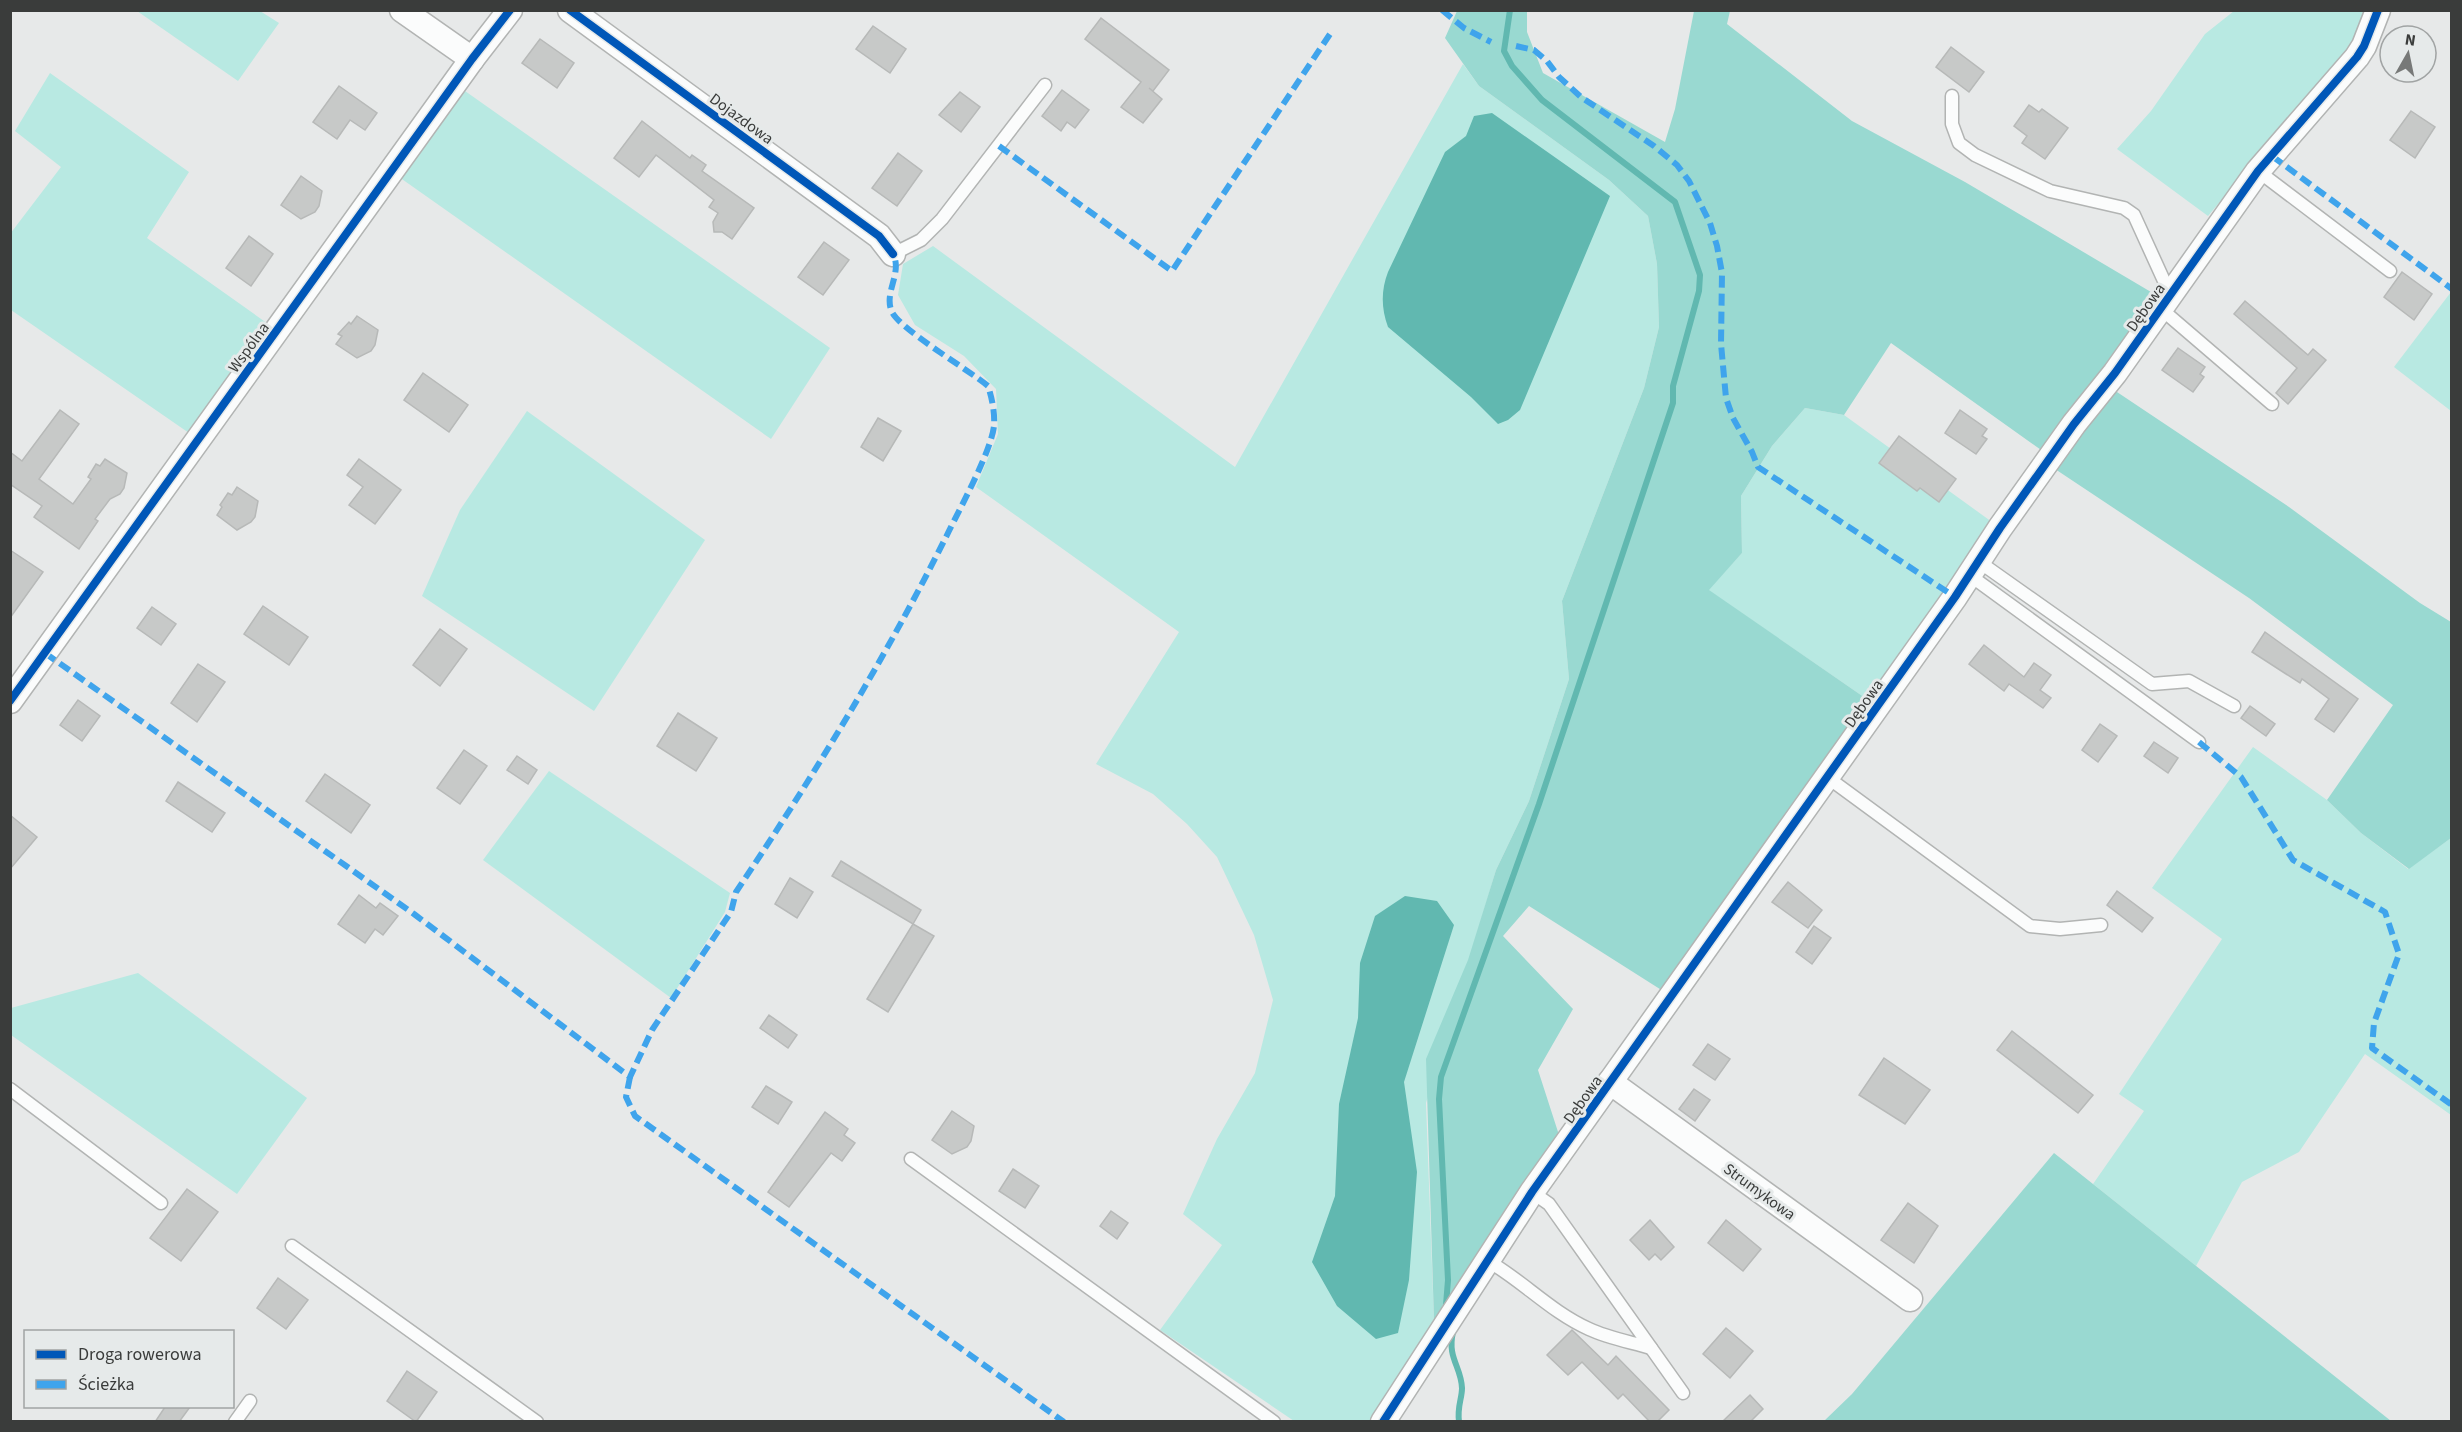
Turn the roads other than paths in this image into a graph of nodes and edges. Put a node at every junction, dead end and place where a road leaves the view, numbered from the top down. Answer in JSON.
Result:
{"nodes":[{"id":1,"x":402,"y":10,"type":"edge"},
{"id":2,"x":510,"y":10,"type":"edge"},
{"id":3,"x":570,"y":10,"type":"edge"},
{"id":4,"x":2378,"y":10,"type":"edge"},
{"id":5,"x":472,"y":59,"type":"junction"},
{"id":6,"x":1045,"y":85,"type":"dead end"},
{"id":7,"x":1952,"y":96,"type":"dead end"},
{"id":8,"x":2258,"y":171,"type":"junction"},
{"id":9,"x":892,"y":254,"type":"joint"},
{"id":10,"x":2390,"y":271,"type":"dead end"},
{"id":11,"x":2165,"y":301,"type":"junction"},
{"id":12,"x":2272,"y":404,"type":"dead end"},
{"id":13,"x":1973,"y":567,"type":"junction"},
{"id":14,"x":10,"y":701,"type":"edge"},
{"id":15,"x":2234,"y":706,"type":"dead end"},
{"id":16,"x":2199,"y":742,"type":"dead end"},
{"id":17,"x":1827,"y":777,"type":"junction"},
{"id":18,"x":2101,"y":925,"type":"dead end"},
{"id":19,"x":1610,"y":1082,"type":"junction"},
{"id":20,"x":10,"y":1089,"type":"edge"},
{"id":21,"x":911,"y":1159,"type":"dead end"},
{"id":22,"x":1532,"y":1192,"type":"junction"},
{"id":23,"x":161,"y":1203,"type":"dead end"},
{"id":24,"x":292,"y":1246,"type":"dead end"},
{"id":25,"x":1488,"y":1261,"type":"junction"},
{"id":26,"x":1910,"y":1299,"type":"dead end"},
{"id":27,"x":1651,"y":1348,"type":"junction"},
{"id":28,"x":1683,"y":1393,"type":"dead end"},
{"id":29,"x":250,"y":1401,"type":"dead end"},
{"id":30,"x":235,"y":1422,"type":"edge"},
{"id":31,"x":537,"y":1422,"type":"edge"},
{"id":32,"x":1274,"y":1422,"type":"edge"},
{"id":33,"x":1383,"y":1422,"type":"edge"}],
"edges":[{"from":1,"to":5,"type":"street"},
{"from":2,"to":5,"type":"street","name":"Wspólna"},
{"from":3,"to":9,"type":"street","name":"Dojazdowa"},
{"from":4,"to":8,"type":"street","name":"Dębowa"},
{"from":5,"to":14,"type":"street","name":"Wspólna"},
{"from":6,"to":9,"type":"lane"},
{"from":7,"to":11,"type":"lane"},
{"from":8,"to":10,"type":"lane"},
{"from":8,"to":11,"type":"street","name":"Dębowa"},
{"from":11,"to":12,"type":"lane"},
{"from":11,"to":13,"type":"street","name":"Dębowa"},
{"from":13,"to":15,"type":"lane"},
{"from":13,"to":16,"type":"lane"},
{"from":13,"to":17,"type":"street","name":"Dębowa"},
{"from":17,"to":18,"type":"lane"},
{"from":17,"to":19,"type":"street","name":"Dębowa"},
{"from":19,"to":22,"type":"street","name":"Dębowa"},
{"from":19,"to":26,"type":"street","name":"Strumykowa"},
{"from":20,"to":23,"type":"lane"},
{"from":21,"to":32,"type":"lane"},
{"from":22,"to":25,"type":"street","name":"Dębowa"},
{"from":22,"to":27,"type":"lane"},
{"from":24,"to":31,"type":"lane"},
{"from":25,"to":27,"type":"lane"},
{"from":25,"to":33,"type":"street","name":"Dębowa"},
{"from":27,"to":28,"type":"lane"},
{"from":29,"to":30,"type":"lane"}]}
